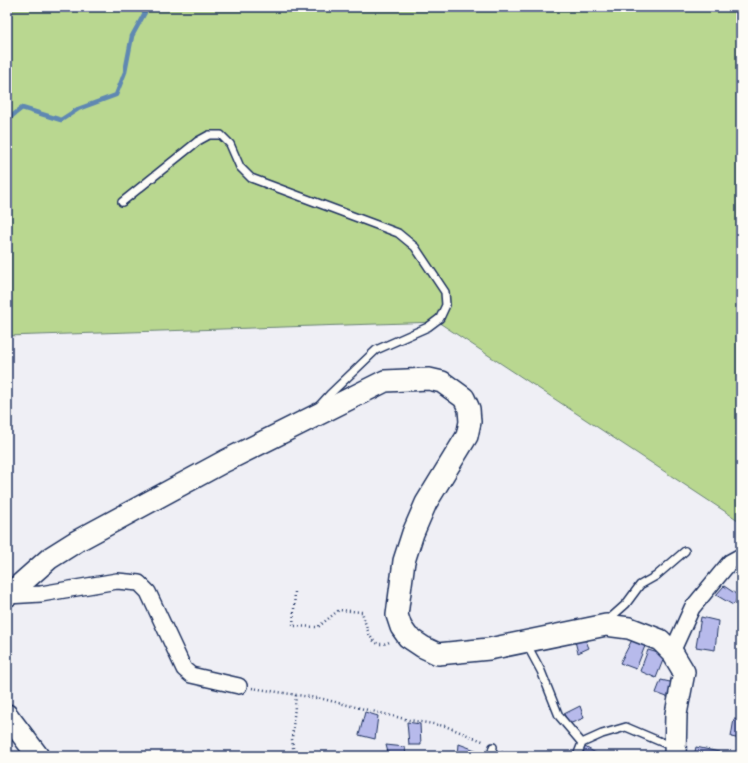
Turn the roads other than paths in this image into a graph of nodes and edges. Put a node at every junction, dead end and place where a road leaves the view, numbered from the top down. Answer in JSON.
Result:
{"nodes":[{"id":1,"x":122,"y":202,"type":"dead end"},
{"id":2,"x":309,"y":419,"type":"junction"},
{"id":3,"x":685,"y":551,"type":"dead end"},
{"id":4,"x":741,"y":556,"type":"edge"},
{"id":5,"x":7,"y":596,"type":"edge"},
{"id":6,"x":599,"y":626,"type":"junction"},
{"id":7,"x":525,"y":641,"type":"junction"},
{"id":8,"x":672,"y":652,"type":"junction"},
{"id":9,"x":239,"y":686,"type":"road end"},
{"id":10,"x":7,"y":717,"type":"edge"},
{"id":11,"x":582,"y":743,"type":"junction"},
{"id":12,"x":494,"y":747,"type":"road end"},
{"id":13,"x":675,"y":752,"type":"edge"},
{"id":14,"x":38,"y":756,"type":"edge"},
{"id":15,"x":492,"y":756,"type":"edge"},
{"id":16,"x":577,"y":756,"type":"edge"}],
"edges":[{"from":1,"to":2,"type":"lane"},
{"from":2,"to":5,"type":"street"},
{"from":2,"to":7,"type":"street"},
{"from":3,"to":6,"type":"lane"},
{"from":4,"to":8,"type":"street"},
{"from":5,"to":9,"type":"street"},
{"from":6,"to":7,"type":"street"},
{"from":6,"to":8,"type":"street"},
{"from":7,"to":11,"type":"lane"},
{"from":8,"to":13,"type":"street"},
{"from":10,"to":14,"type":"street"},
{"from":11,"to":13,"type":"lane"},
{"from":11,"to":16,"type":"lane"},
{"from":12,"to":15,"type":"lane"}]}
